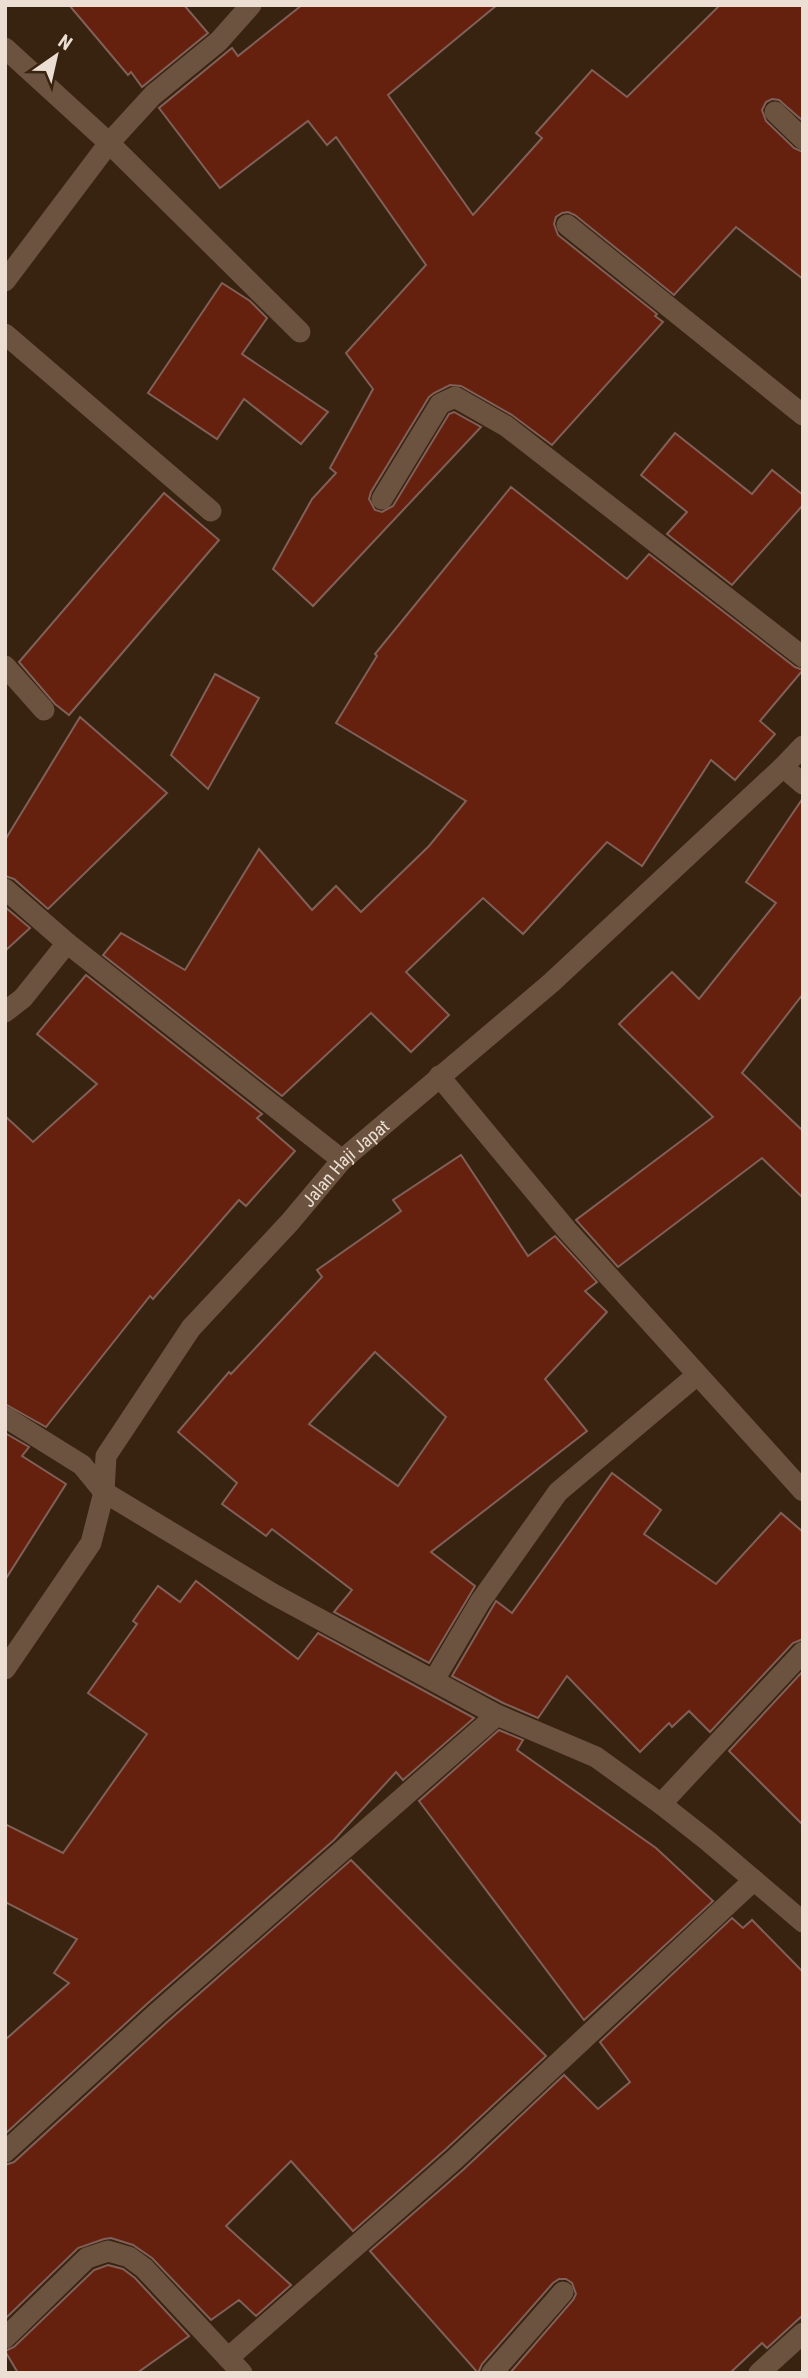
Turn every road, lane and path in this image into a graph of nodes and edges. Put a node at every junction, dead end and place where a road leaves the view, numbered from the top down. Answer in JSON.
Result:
{"nodes":[{"id":1,"x":251,"y":5,"type":"edge"},
{"id":2,"x":5,"y":48,"type":"edge"},
{"id":3,"x":775,"y":112,"type":"dead end"},
{"id":4,"x":803,"y":139,"type":"edge"},
{"id":5,"x":109,"y":143,"type":"junction"},
{"id":6,"x":567,"y":225,"type":"dead end"},
{"id":7,"x":5,"y":281,"type":"edge"},
{"id":8,"x":300,"y":332,"type":"dead end"},
{"id":9,"x":5,"y":334,"type":"edge"},
{"id":10,"x":803,"y":415,"type":"edge"},
{"id":11,"x":382,"y":499,"type":"dead end"},
{"id":12,"x":211,"y":511,"type":"dead end"},
{"id":13,"x":803,"y":657,"type":"edge"},
{"id":14,"x":5,"y":666,"type":"edge"},
{"id":15,"x":44,"y":710,"type":"dead end"},
{"id":16,"x":803,"y":746,"type":"edge"},
{"id":17,"x":783,"y":767,"type":"junction"},
{"id":18,"x":803,"y":784,"type":"edge"},
{"id":19,"x":5,"y":889,"type":"edge"},
{"id":20,"x":67,"y":943,"type":"junction"},
{"id":21,"x":5,"y":1012,"type":"edge"},
{"id":22,"x":439,"y":1076,"type":"junction"},
{"id":23,"x":342,"y":1160,"type":"junction"},
{"id":24,"x":697,"y":1375,"type":"junction"},
{"id":25,"x":5,"y":1417,"type":"edge"},
{"id":26,"x":803,"y":1491,"type":"edge"},
{"id":27,"x":104,"y":1492,"type":"junction"},
{"id":28,"x":803,"y":1652,"type":"edge"},
{"id":29,"x":5,"y":1669,"type":"edge"},
{"id":30,"x":434,"y":1680,"type":"junction"},
{"id":31,"x":497,"y":1715,"type":"junction"},
{"id":32,"x":661,"y":1804,"type":"junction"},
{"id":33,"x":754,"y":1880,"type":"junction"},
{"id":34,"x":803,"y":1922,"type":"edge"},
{"id":35,"x":5,"y":2152,"type":"edge"},
{"id":36,"x":563,"y":2292,"type":"dead end"},
{"id":37,"x":803,"y":2333,"type":"edge"},
{"id":38,"x":5,"y":2338,"type":"edge"},
{"id":39,"x":235,"y":2365,"type":"edge"},
{"id":40,"x":492,"y":2373,"type":"edge"},
{"id":41,"x":760,"y":2373,"type":"edge"}],
"edges":[{"from":1,"to":5,"type":"street"},
{"from":2,"to":5,"type":"street"},
{"from":3,"to":4,"type":"street"},
{"from":5,"to":7,"type":"street"},
{"from":5,"to":8,"type":"street"},
{"from":6,"to":10,"type":"street"},
{"from":9,"to":12,"type":"street"},
{"from":11,"to":13,"type":"street"},
{"from":14,"to":15,"type":"street"},
{"from":16,"to":17,"type":"street","name":"Jalan Haji Japat"},
{"from":17,"to":18,"type":"street"},
{"from":17,"to":22,"type":"street","name":"Jalan Haji Japat"},
{"from":19,"to":20,"type":"street"},
{"from":20,"to":21,"type":"street"},
{"from":20,"to":23,"type":"street"},
{"from":22,"to":23,"type":"street","name":"Jalan Haji Japat"},
{"from":22,"to":24,"type":"street"},
{"from":23,"to":27,"type":"street","name":"Jalan Haji Japat"},
{"from":24,"to":26,"type":"street"},
{"from":24,"to":30,"type":"street"},
{"from":25,"to":27,"type":"street"},
{"from":27,"to":29,"type":"street","name":"Jalan Haji Japat"},
{"from":27,"to":30,"type":"street"},
{"from":28,"to":32,"type":"street"},
{"from":30,"to":31,"type":"street"},
{"from":31,"to":32,"type":"street"},
{"from":31,"to":35,"type":"street"},
{"from":32,"to":33,"type":"street"},
{"from":33,"to":34,"type":"street"},
{"from":33,"to":39,"type":"street"},
{"from":36,"to":40,"type":"street"},
{"from":37,"to":41,"type":"street"},
{"from":38,"to":39,"type":"street"}]}
